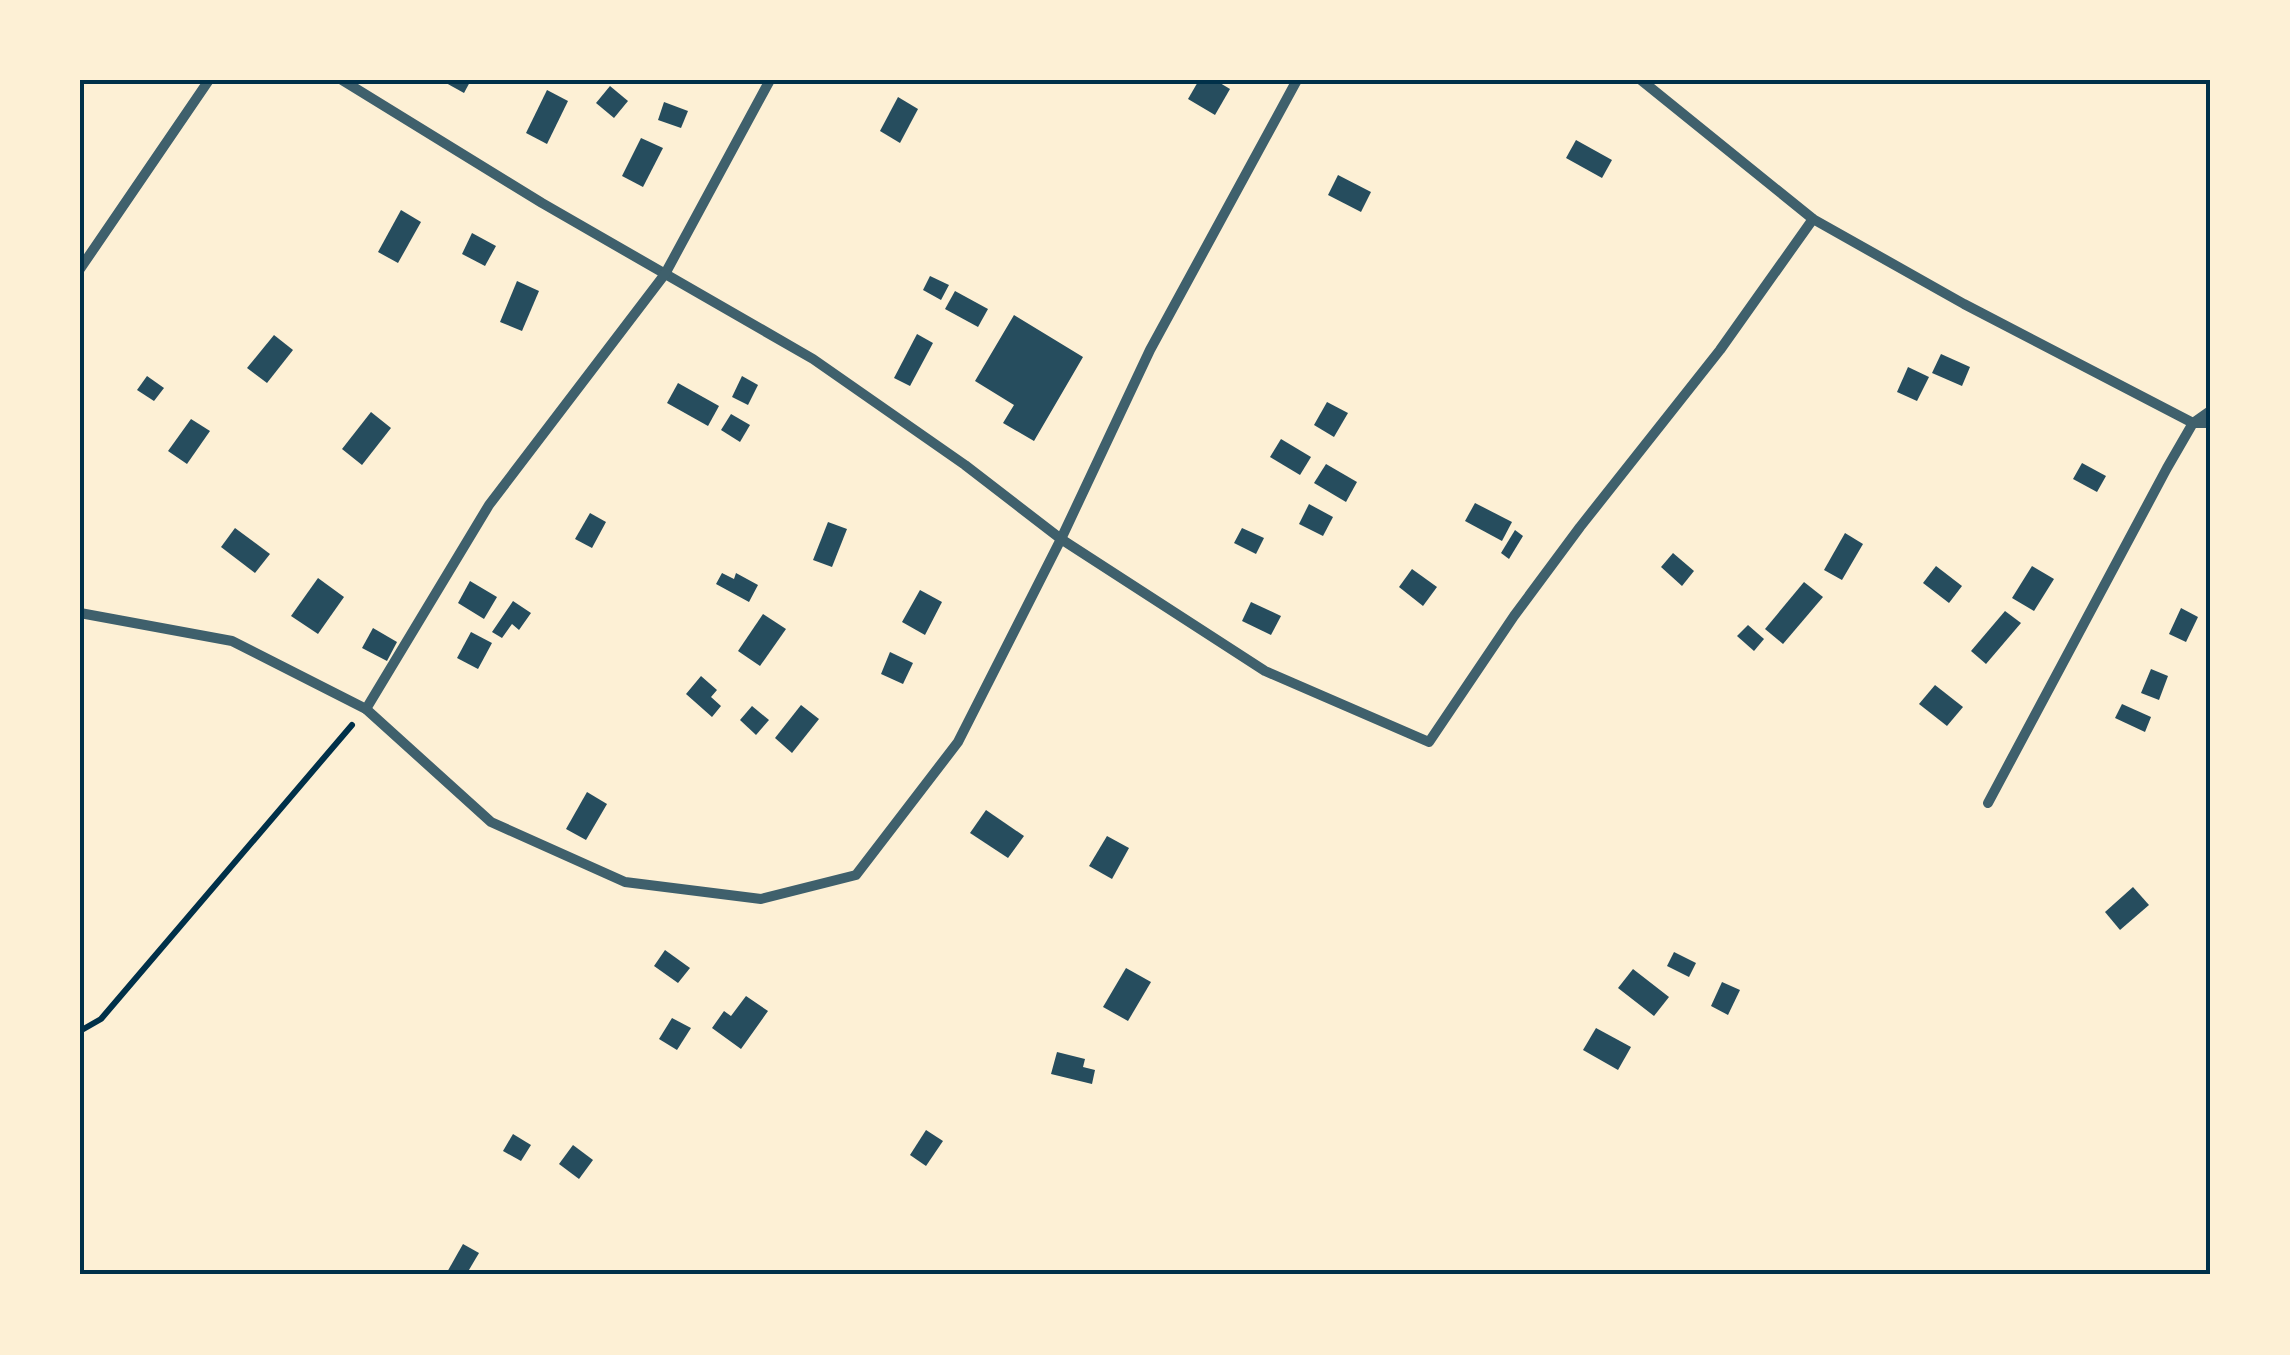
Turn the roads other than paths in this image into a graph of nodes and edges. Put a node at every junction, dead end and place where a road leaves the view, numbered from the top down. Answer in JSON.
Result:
{"nodes":[{"id":1,"x":209,"y":80,"type":"edge"},
{"id":2,"x":342,"y":80,"type":"edge"},
{"id":3,"x":770,"y":80,"type":"edge"},
{"id":4,"x":1297,"y":80,"type":"edge"},
{"id":5,"x":1641,"y":80,"type":"edge"},
{"id":6,"x":1813,"y":219,"type":"junction"},
{"id":7,"x":80,"y":270,"type":"edge"},
{"id":8,"x":665,"y":274,"type":"junction"},
{"id":9,"x":2210,"y":411,"type":"edge"},
{"id":10,"x":2193,"y":423,"type":"junction"},
{"id":11,"x":2210,"y":423,"type":"edge"},
{"id":12,"x":1061,"y":539,"type":"junction"},
{"id":13,"x":80,"y":613,"type":"edge"},
{"id":14,"x":366,"y":709,"type":"junction"},
{"id":15,"x":1988,"y":804,"type":"dead end"}],
"edges":[{"from":1,"to":7,"type":"street"},
{"from":2,"to":8,"type":"street"},
{"from":3,"to":8,"type":"street"},
{"from":4,"to":12,"type":"street"},
{"from":5,"to":6,"type":"street"},
{"from":6,"to":10,"type":"street"},
{"from":6,"to":12,"type":"street"},
{"from":8,"to":12,"type":"street"},
{"from":8,"to":14,"type":"street"},
{"from":9,"to":10,"type":"street"},
{"from":10,"to":11,"type":"street"},
{"from":10,"to":15,"type":"street"},
{"from":12,"to":14,"type":"street"},
{"from":13,"to":14,"type":"street"}]}
